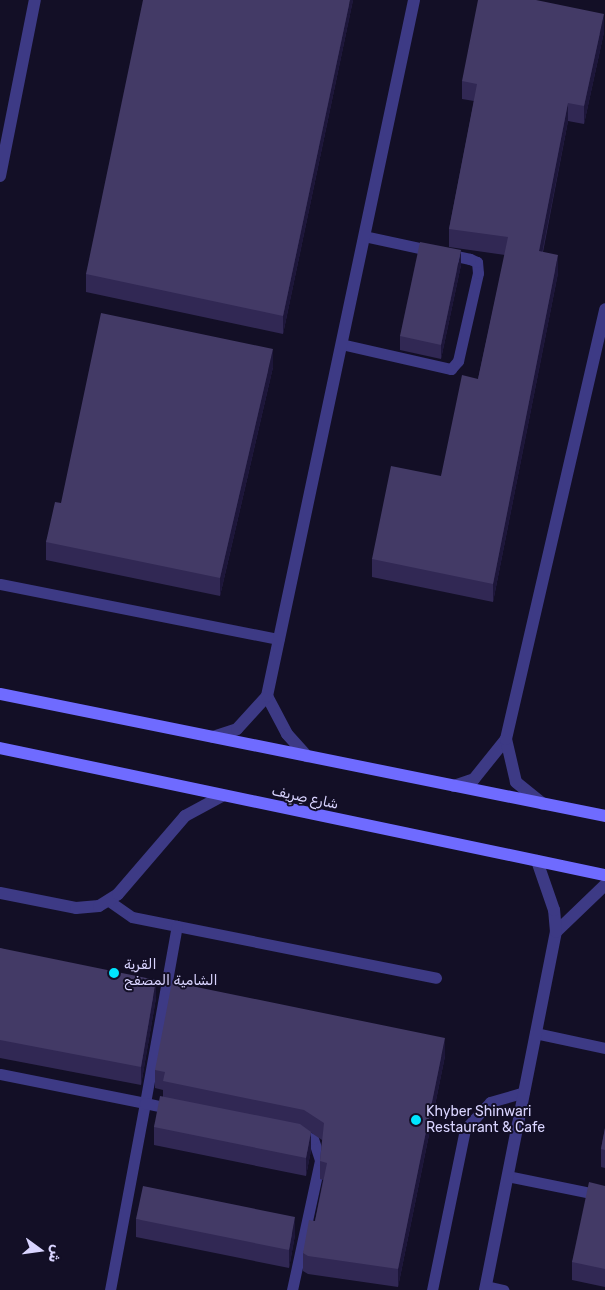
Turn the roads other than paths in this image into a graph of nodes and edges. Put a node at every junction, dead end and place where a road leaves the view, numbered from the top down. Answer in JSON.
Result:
{"nodes":[{"id":1,"x":32,"y":0,"type":"edge"},
{"id":2,"x":414,"y":0,"type":"edge"},
{"id":3,"x":0,"y":176,"type":"edge"},
{"id":4,"x":364,"y":236,"type":"junction"},
{"id":5,"x":605,"y":309,"type":"edge"},
{"id":6,"x":342,"y":344,"type":"junction"},
{"id":7,"x":0,"y":584,"type":"edge"},
{"id":8,"x":279,"y":638,"type":"junction"},
{"id":9,"x":0,"y":694,"type":"edge"},
{"id":10,"x":267,"y":696,"type":"junction"},
{"id":11,"x":213,"y":737,"type":"junction"},
{"id":12,"x":506,"y":739,"type":"junction"},
{"id":13,"x":0,"y":748,"type":"edge"},
{"id":14,"x":307,"y":756,"type":"junction"},
{"id":15,"x":454,"y":786,"type":"junction"},
{"id":16,"x":222,"y":796,"type":"junction"},
{"id":17,"x":543,"y":804,"type":"junction"},
{"id":18,"x":605,"y":816,"type":"edge"},
{"id":19,"x":536,"y":861,"type":"junction"},
{"id":20,"x":605,"y":875,"type":"edge"},
{"id":21,"x":605,"y":885,"type":"edge"},
{"id":22,"x":0,"y":893,"type":"edge"},
{"id":23,"x":109,"y":901,"type":"junction"},
{"id":24,"x":177,"y":926,"type":"junction"},
{"id":25,"x":556,"y":932,"type":"junction"},
{"id":26,"x":436,"y":978,"type":"dead end"},
{"id":27,"x":536,"y":1033,"type":"junction"},
{"id":28,"x":605,"y":1048,"type":"edge"},
{"id":29,"x":0,"y":1074,"type":"edge"},
{"id":30,"x":524,"y":1092,"type":"junction"},
{"id":31,"x":145,"y":1103,"type":"junction"},
{"id":32,"x":182,"y":1110,"type":"edge"},
{"id":33,"x":284,"y":1131,"type":"edge"},
{"id":34,"x":507,"y":1176,"type":"junction"},
{"id":35,"x":605,"y":1196,"type":"edge"},
{"id":36,"x":287,"y":1226,"type":"edge"},
{"id":37,"x":306,"y":1230,"type":"junction"},
{"id":38,"x":486,"y":1288,"type":"edge"},
{"id":39,"x":113,"y":1289,"type":"edge"},
{"id":40,"x":292,"y":1290,"type":"edge"},
{"id":41,"x":432,"y":1290,"type":"edge"},
{"id":42,"x":504,"y":1290,"type":"edge"}],
"edges":[{"from":1,"to":3,"type":"street"},
{"from":2,"to":4,"type":"street"},
{"from":4,"to":6,"type":"street"},
{"from":4,"to":6,"type":"lane"},
{"from":5,"to":12,"type":"street"},
{"from":6,"to":8,"type":"street"},
{"from":7,"to":8,"type":"lane"},
{"from":8,"to":10,"type":"street"},
{"from":9,"to":11,"type":"main road"},
{"from":10,"to":11,"type":"street"},
{"from":10,"to":14,"type":"street"},
{"from":11,"to":14,"type":"main road"},
{"from":12,"to":15,"type":"street"},
{"from":12,"to":17,"type":"street"},
{"from":13,"to":16,"type":"main road","name":"شارع صِرِيف"},
{"from":14,"to":15,"type":"main road"},
{"from":15,"to":17,"type":"main road"},
{"from":16,"to":19,"type":"main road","name":"شارع صِرِيف"},
{"from":16,"to":23,"type":"street"},
{"from":17,"to":18,"type":"main road"},
{"from":19,"to":20,"type":"main road","name":"شارع صِرِيف"},
{"from":19,"to":25,"type":"street"},
{"from":21,"to":25,"type":"street"},
{"from":22,"to":23,"type":"street"},
{"from":23,"to":24,"type":"lane"},
{"from":24,"to":26,"type":"lane"},
{"from":24,"to":31,"type":"lane"},
{"from":25,"to":27,"type":"street"},
{"from":27,"to":28,"type":"lane"},
{"from":27,"to":30,"type":"street"},
{"from":29,"to":31,"type":"lane"},
{"from":30,"to":34,"type":"street"},
{"from":30,"to":41,"type":"lane"},
{"from":31,"to":32,"type":"lane"},
{"from":31,"to":39,"type":"lane"},
{"from":33,"to":37,"type":"lane"},
{"from":34,"to":35,"type":"lane"},
{"from":34,"to":38,"type":"street"},
{"from":36,"to":37,"type":"lane"},
{"from":37,"to":40,"type":"lane"},
{"from":38,"to":42,"type":"lane"}]}
